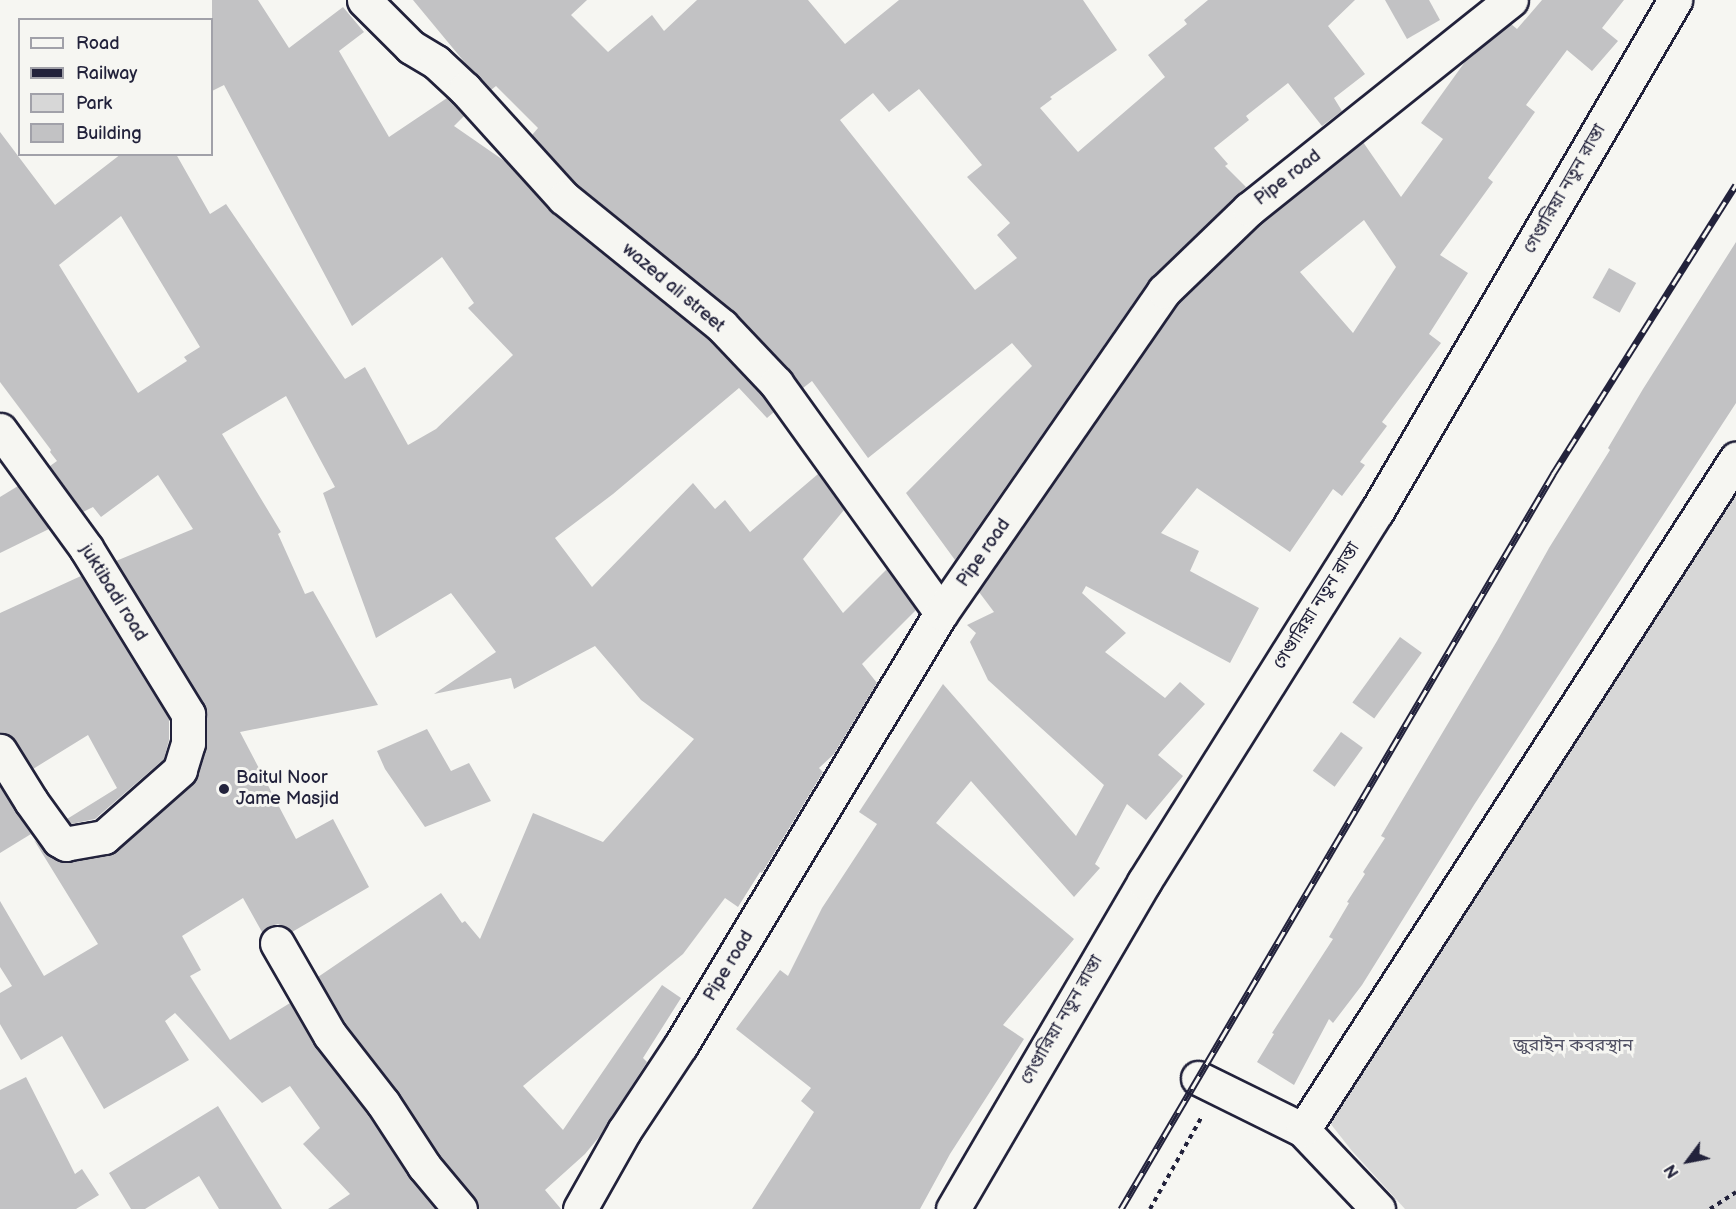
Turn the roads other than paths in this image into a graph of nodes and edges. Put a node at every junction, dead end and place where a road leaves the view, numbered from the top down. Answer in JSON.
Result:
{"nodes":[{"id":1,"x":364,"y":0,"type":"edge"},
{"id":2,"x":1675,"y":0,"type":"edge"},
{"id":3,"x":1498,"y":4,"type":"edge"},
{"id":4,"x":0,"y":430,"type":"edge"},
{"id":5,"x":1736,"y":459,"type":"edge"},
{"id":6,"x":941,"y":613,"type":"junction"},
{"id":7,"x":0,"y":751,"type":"edge"},
{"id":8,"x":277,"y":943,"type":"dead end"},
{"id":9,"x":1208,"y":1083,"type":"road end"},
{"id":10,"x":1303,"y":1130,"type":"junction"},
{"id":11,"x":460,"y":1209,"type":"edge"},
{"id":12,"x":580,"y":1209,"type":"edge"},
{"id":13,"x":953,"y":1209,"type":"edge"},
{"id":14,"x":1377,"y":1209,"type":"edge"}],
"edges":[{"from":1,"to":6,"type":"street","name":"wazed ali street"},
{"from":2,"to":13,"type":"street","name":"গেণ্ডারিয়া নতুন রাস্তা"},
{"from":3,"to":6,"type":"street","name":"Pipe road"},
{"from":4,"to":7,"type":"street","name":"juktibadi road"},
{"from":5,"to":10,"type":"street"},
{"from":6,"to":12,"type":"street","name":"Pipe road"},
{"from":8,"to":11,"type":"street"},
{"from":9,"to":10,"type":"street"},
{"from":10,"to":14,"type":"street"}]}
